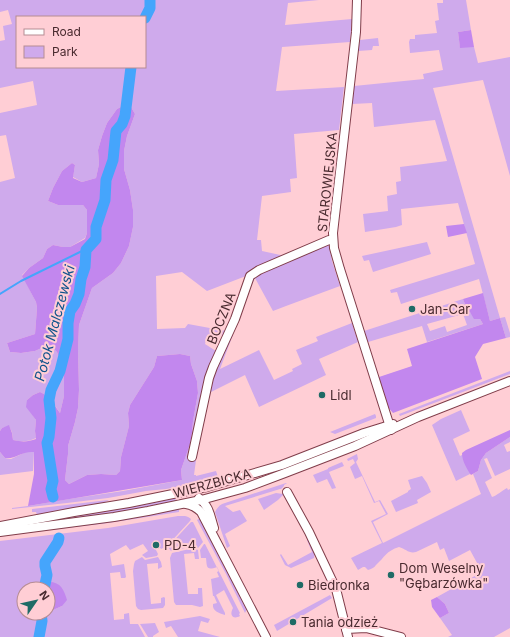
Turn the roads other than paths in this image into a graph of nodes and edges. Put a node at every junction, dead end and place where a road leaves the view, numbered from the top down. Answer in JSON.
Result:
{"nodes":[{"id":1,"x":357,"y":0,"type":"edge"},
{"id":2,"x":333,"y":240,"type":"junction"},
{"id":3,"x":510,"y":381,"type":"edge"},
{"id":4,"x":390,"y":428,"type":"junction"},
{"id":5,"x":192,"y":457,"type":"dead end"},
{"id":6,"x":213,"y":485,"type":"junction"},
{"id":7,"x":288,"y":492,"type":"dead end"},
{"id":8,"x":182,"y":493,"type":"junction"},
{"id":9,"x":215,"y":496,"type":"junction"},
{"id":10,"x":201,"y":500,"type":"junction"},
{"id":11,"x":183,"y":504,"type":"junction"},
{"id":12,"x":204,"y":510,"type":"junction"},
{"id":13,"x":0,"y":526,"type":"edge"},
{"id":14,"x":0,"y":532,"type":"edge"},
{"id":15,"x":347,"y":633,"type":"edge"},
{"id":16,"x":266,"y":637,"type":"edge"},
{"id":17,"x":402,"y":637,"type":"edge"}],
"edges":[{"from":1,"to":2,"type":"street","name":"STAROWIEJSKA"},
{"from":2,"to":4,"type":"street","name":"STAROWIEJSKA"},
{"from":2,"to":5,"type":"street","name":"BOCZNA"},
{"from":3,"to":4,"type":"street","name":"WIERZBICKA"},
{"from":4,"to":6,"type":"street","name":"WIERZBICKA"},
{"from":4,"to":9,"type":"street","name":"WIERZBICKA"},
{"from":6,"to":8,"type":"street","name":"WIERZBICKA"},
{"from":6,"to":10,"type":"street"},
{"from":7,"to":15,"type":"street"},
{"from":8,"to":10,"type":"street"},
{"from":8,"to":13,"type":"street","name":"WIERZBICKA"},
{"from":9,"to":10,"type":"street","name":"WIERZBICKA"},
{"from":9,"to":12,"type":"street"},
{"from":10,"to":11,"type":"street","name":"WIERZBICKA"},
{"from":10,"to":12,"type":"street"},
{"from":11,"to":12,"type":"street"},
{"from":11,"to":14,"type":"street","name":"WIERZBICKA"},
{"from":12,"to":16,"type":"street"},
{"from":15,"to":17,"type":"street"}]}
